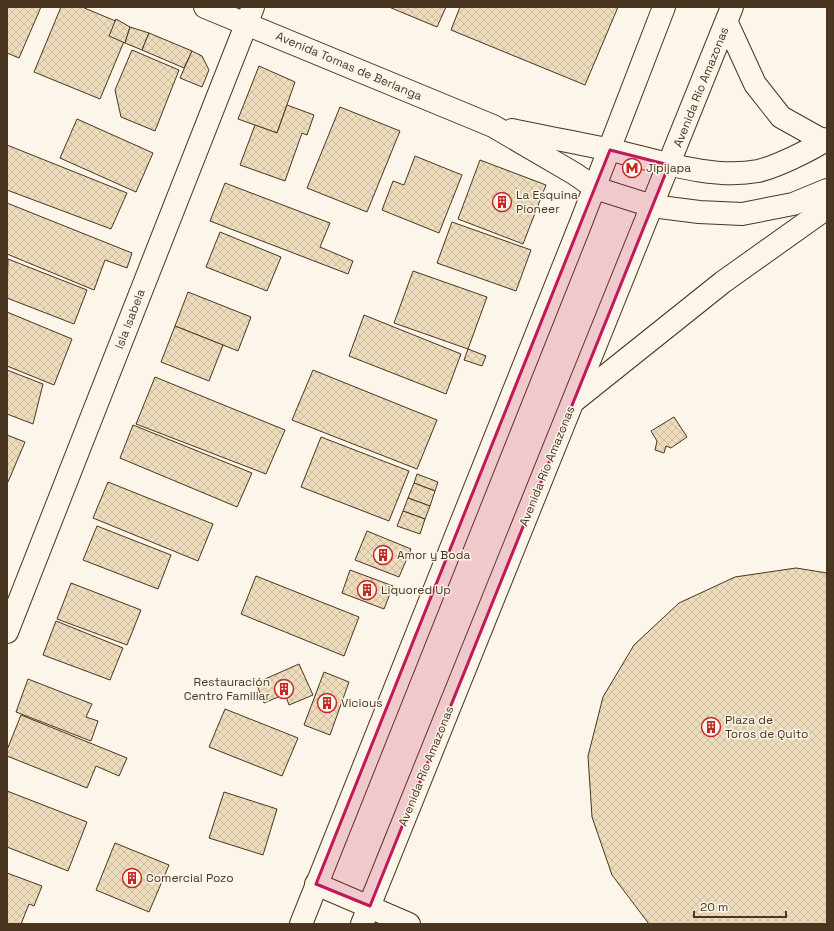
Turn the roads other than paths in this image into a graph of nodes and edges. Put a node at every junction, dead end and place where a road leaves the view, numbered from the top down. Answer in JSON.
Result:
{"nodes":[{"id":1,"x":205,"y":7,"type":"edge"},
{"id":2,"x":664,"y":7,"type":"edge"},
{"id":3,"x":250,"y":15,"type":"edge"},
{"id":4,"x":730,"y":15,"type":"edge"},
{"id":5,"x":493,"y":126,"type":"junction"},
{"id":6,"x":826,"y":140,"type":"edge"},
{"id":7,"x":610,"y":150,"type":"junction"},
{"id":8,"x":669,"y":165,"type":"junction"},
{"id":9,"x":595,"y":188,"type":"junction"},
{"id":10,"x":827,"y":190,"type":"edge"},
{"id":11,"x":652,"y":206,"type":"junction"},
{"id":12,"x":827,"y":208,"type":"edge"},
{"id":13,"x":573,"y":402,"type":"junction"},
{"id":14,"x":7,"y":632,"type":"edge"},
{"id":15,"x":316,"y":884,"type":"junction"},
{"id":16,"x":366,"y":915,"type":"edge"},
{"id":17,"x":301,"y":924,"type":"edge"},
{"id":18,"x":409,"y":924,"type":"edge"}],
"edges":[{"from":1,"to":3,"type":"main road","name":"Avenida Tomas de Berlanga"},
{"from":2,"to":7,"type":"main road"},
{"from":3,"to":5,"type":"main road","name":"Avenida Tomas de Berlanga"},
{"from":3,"to":14,"type":"main road","name":"Isla Isabela"},
{"from":4,"to":6,"type":"main road"},
{"from":4,"to":8,"type":"main road","name":"Avenida Río Amazonas"},
{"from":5,"to":7,"type":"main road","name":"Avenida Tomas de Berlanga"},
{"from":5,"to":9,"type":"main road","name":"Avenida Tomas de Berlanga"},
{"from":6,"to":8,"type":"main road","name":"Avenida Tomas de Berlanga"},
{"from":7,"to":8,"type":"main road","name":"Avenida Tomas de Berlanga"},
{"from":7,"to":9,"type":"main road"},
{"from":8,"to":11,"type":"main road","name":"Avenida Río Amazonas"},
{"from":9,"to":11,"type":"main road","name":"Avenida Tomas de Berlanga"},
{"from":9,"to":15,"type":"main road"},
{"from":10,"to":11,"type":"main road","name":"Avenida Tomas de Berlanga"},
{"from":11,"to":13,"type":"main road","name":"Avenida Río Amazonas"},
{"from":12,"to":13,"type":"main road"},
{"from":13,"to":16,"type":"main road","name":"Avenida Río Amazonas"},
{"from":15,"to":16,"type":"main road"},
{"from":15,"to":17,"type":"main road"},
{"from":16,"to":18,"type":"main road"}]}
